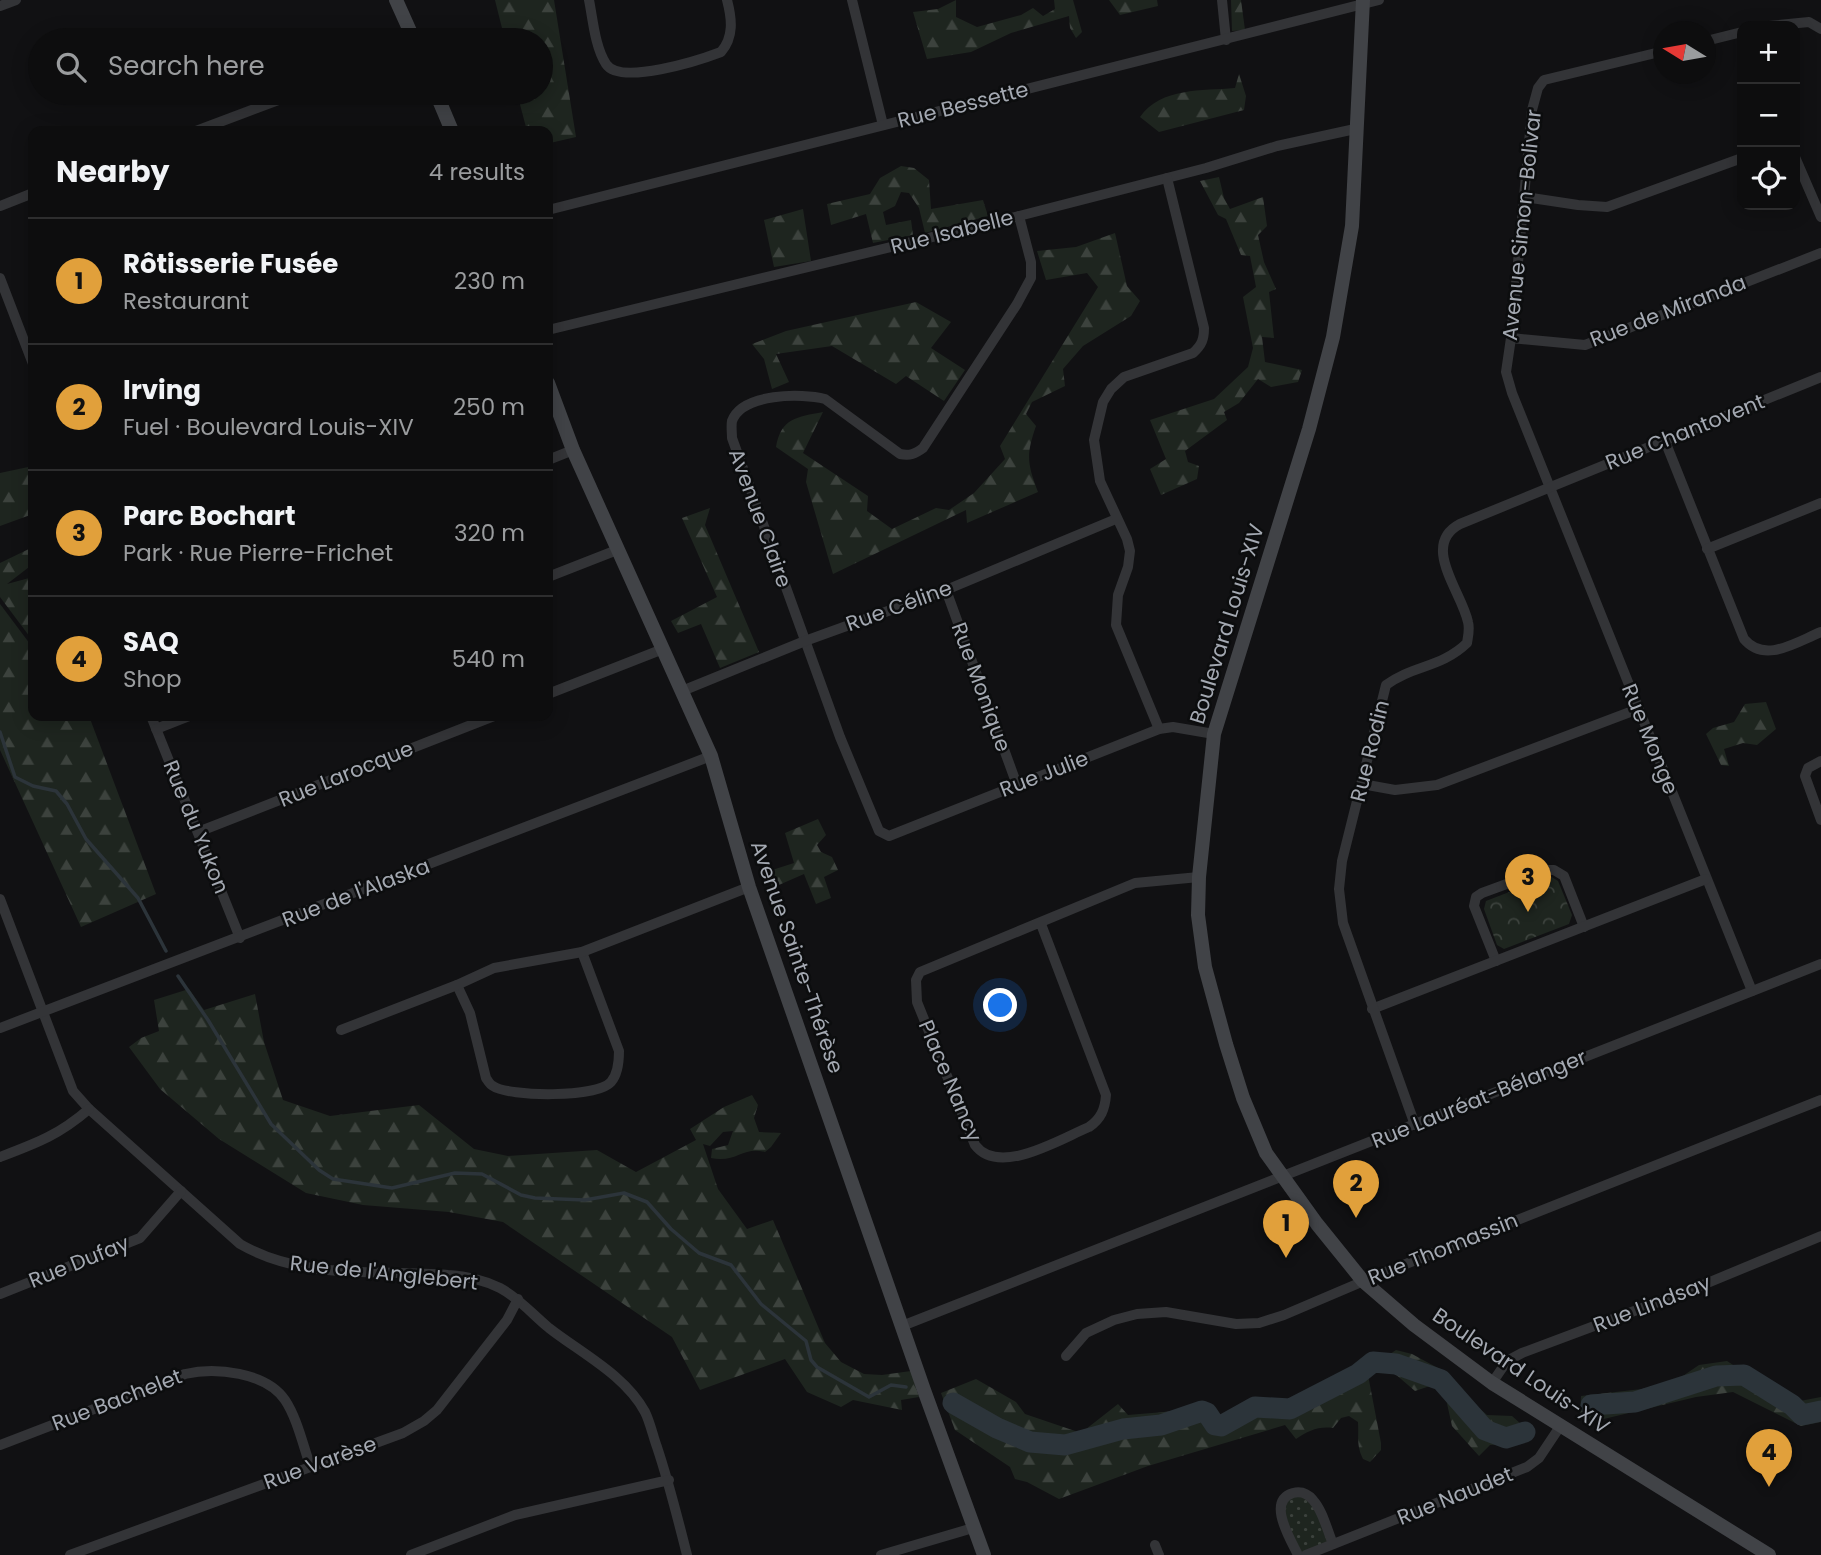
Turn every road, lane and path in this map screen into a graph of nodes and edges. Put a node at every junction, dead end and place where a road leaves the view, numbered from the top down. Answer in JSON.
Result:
{"nodes":[{"id":1,"x":16,"y":0,"type":"edge"},
{"id":2,"x":396,"y":0,"type":"edge"},
{"id":3,"x":589,"y":0,"type":"edge"},
{"id":4,"x":727,"y":0,"type":"edge"},
{"id":5,"x":852,"y":0,"type":"edge"},
{"id":6,"x":1222,"y":0,"type":"edge"},
{"id":7,"x":1379,"y":0,"type":"edge"},
{"id":8,"x":1363,"y":2,"type":"edge"},
{"id":9,"x":0,"y":6,"type":"edge"},
{"id":10,"x":1800,"y":23,"type":"edge"},
{"id":11,"x":409,"y":28,"type":"edge"},
{"id":12,"x":1821,"y":29,"type":"edge"},
{"id":13,"x":1737,"y":33,"type":"edge"},
{"id":14,"x":1716,"y":38,"type":"edge"},
{"id":15,"x":1226,"y":40,"type":"junction"},
{"id":16,"x":1653,"y":54,"type":"edge"},
{"id":17,"x":265,"y":105,"type":"edge"},
{"id":18,"x":441,"y":105,"type":"edge"},
{"id":19,"x":883,"y":125,"type":"junction"},
{"id":20,"x":209,"y":126,"type":"edge"},
{"id":21,"x":450,"y":126,"type":"edge"},
{"id":22,"x":1355,"y":130,"type":"junction"},
{"id":23,"x":1737,"y":160,"type":"edge"},
{"id":24,"x":1800,"y":169,"type":"edge"},
{"id":25,"x":1167,"y":178,"type":"junction"},
{"id":26,"x":28,"y":195,"type":"edge"},
{"id":27,"x":1525,"y":197,"type":"junction"},
{"id":28,"x":0,"y":206,"type":"edge"},
{"id":29,"x":553,"y":209,"type":"edge"},
{"id":30,"x":1019,"y":216,"type":"junction"},
{"id":31,"x":1821,"y":217,"type":"edge"},
{"id":32,"x":1821,"y":253,"type":"edge"},
{"id":33,"x":0,"y":278,"type":"edge"},
{"id":34,"x":553,"y":329,"type":"edge"},
{"id":35,"x":1511,"y":338,"type":"junction"},
{"id":36,"x":28,"y":351,"type":"edge"},
{"id":37,"x":1821,"y":377,"type":"edge"},
{"id":38,"x":553,"y":396,"type":"edge"},
{"id":39,"x":1665,"y":441,"type":"junction"},
{"id":40,"x":573,"y":450,"type":"junction"},
{"id":41,"x":553,"y":458,"type":"edge"},
{"id":42,"x":1550,"y":488,"type":"junction"},
{"id":43,"x":1821,"y":503,"type":"edge"},
{"id":44,"x":1116,"y":519,"type":"junction"},
{"id":45,"x":1707,"y":549,"type":"junction"},
{"id":46,"x":617,"y":550,"type":"junction"},
{"id":47,"x":553,"y":575,"type":"edge"},
{"id":48,"x":946,"y":590,"type":"junction"},
{"id":49,"x":1821,"y":632,"type":"edge"},
{"id":50,"x":805,"y":641,"type":"junction"},
{"id":51,"x":663,"y":649,"type":"junction"},
{"id":52,"x":681,"y":691,"type":"junction"},
{"id":53,"x":553,"y":692,"type":"edge"},
{"id":54,"x":1638,"y":709,"type":"junction"},
{"id":55,"x":153,"y":721,"type":"edge"},
{"id":56,"x":176,"y":721,"type":"edge"},
{"id":57,"x":481,"y":721,"type":"edge"},
{"id":58,"x":156,"y":729,"type":"junction"},
{"id":59,"x":1159,"y":729,"type":"junction"},
{"id":60,"x":1214,"y":734,"type":"junction"},
{"id":61,"x":711,"y":756,"type":"junction"},
{"id":62,"x":1821,"y":761,"type":"edge"},
{"id":63,"x":1362,"y":784,"type":"junction"},
{"id":64,"x":1017,"y":785,"type":"junction"},
{"id":65,"x":1821,"y":820,"type":"edge"},
{"id":66,"x":878,"y":831,"type":"joint"},
{"id":67,"x":198,"y":832,"type":"junction"},
{"id":68,"x":1199,"y":877,"type":"junction"},
{"id":69,"x":1706,"y":879,"type":"junction"},
{"id":70,"x":749,"y":887,"type":"junction"},
{"id":71,"x":0,"y":899,"type":"edge"},
{"id":72,"x":1041,"y":923,"type":"junction"},
{"id":73,"x":1584,"y":926,"type":"junction"},
{"id":74,"x":240,"y":938,"type":"junction"},
{"id":75,"x":582,"y":952,"type":"junction"},
{"id":76,"x":1496,"y":961,"type":"junction"},
{"id":77,"x":1821,"y":964,"type":"edge"},
{"id":78,"x":457,"y":985,"type":"junction"},
{"id":79,"x":1752,"y":991,"type":"junction"},
{"id":80,"x":1372,"y":1009,"type":"junction"},
{"id":81,"x":44,"y":1012,"type":"junction"},
{"id":82,"x":0,"y":1028,"type":"edge"},
{"id":83,"x":341,"y":1030,"type":"dead end"},
{"id":84,"x":1821,"y":1100,"type":"edge"},
{"id":85,"x":89,"y":1109,"type":"junction"},
{"id":86,"x":1415,"y":1125,"type":"junction"},
{"id":87,"x":0,"y":1157,"type":"edge"},
{"id":88,"x":1283,"y":1177,"type":"junction"},
{"id":89,"x":181,"y":1191,"type":"junction"},
{"id":90,"x":1821,"y":1236,"type":"edge"},
{"id":91,"x":1363,"y":1281,"type":"junction"},
{"id":92,"x":0,"y":1294,"type":"edge"},
{"id":93,"x":518,"y":1299,"type":"junction"},
{"id":94,"x":902,"y":1326,"type":"junction"},
{"id":95,"x":1066,"y":1356,"type":"dead end"},
{"id":96,"x":1492,"y":1383,"type":"junction"},
{"id":97,"x":1561,"y":1426,"type":"junction"},
{"id":98,"x":0,"y":1445,"type":"edge"},
{"id":99,"x":310,"y":1465,"type":"junction"},
{"id":100,"x":669,"y":1480,"type":"junction"},
{"id":101,"x":973,"y":1528,"type":"junction"},
{"id":102,"x":1333,"y":1544,"type":"junction"},
{"id":103,"x":70,"y":1555,"type":"edge"},
{"id":104,"x":411,"y":1555,"type":"edge"},
{"id":105,"x":687,"y":1555,"type":"edge"},
{"id":106,"x":881,"y":1555,"type":"edge"},
{"id":107,"x":984,"y":1555,"type":"edge"},
{"id":108,"x":1298,"y":1555,"type":"edge"},
{"id":109,"x":1306,"y":1555,"type":"edge"},
{"id":110,"x":1769,"y":1555,"type":"edge"}],
"edges":[{"from":1,"to":9,"type":"street"},
{"from":2,"to":11,"type":"main road"},
{"from":3,"to":4,"type":"street"},
{"from":5,"to":19,"type":"street"},
{"from":6,"to":15,"type":"street"},
{"from":7,"to":8,"type":"street","name":"Rue Bessette"},
{"from":8,"to":15,"type":"street","name":"Rue Bessette"},
{"from":8,"to":22,"type":"main road","name":"Boulevard Louis-XIV"},
{"from":10,"to":12,"type":"street"},
{"from":13,"to":14,"type":"street"},
{"from":15,"to":19,"type":"street","name":"Rue Bessette"},
{"from":16,"to":27,"type":"street","name":"Avenue Simon-Bolivar"},
{"from":17,"to":20,"type":"street"},
{"from":18,"to":21,"type":"main road"},
{"from":19,"to":29,"type":"street","name":"Rue Bessette"},
{"from":22,"to":25,"type":"street","name":"Rue Isabelle"},
{"from":22,"to":60,"type":"main road","name":"Boulevard Louis-XIV"},
{"from":23,"to":27,"type":"street"},
{"from":24,"to":31,"type":"street"},
{"from":25,"to":30,"type":"street","name":"Rue Isabelle"},
{"from":25,"to":44,"type":"street"},
{"from":26,"to":28,"type":"street"},
{"from":27,"to":35,"type":"street","name":"Avenue Simon-Bolivar"},
{"from":30,"to":34,"type":"street","name":"Rue Isabelle"},
{"from":30,"to":50,"type":"street","name":"Avenue Claire"},
{"from":32,"to":35,"type":"street","name":"Rue de Miranda"},
{"from":33,"to":36,"type":"street"},
{"from":35,"to":42,"type":"street","name":"Avenue Simon-Bolivar"},
{"from":37,"to":39,"type":"street","name":"Rue Chantovent"},
{"from":38,"to":40,"type":"main road","name":"Avenue Sainte-Thérèse"},
{"from":39,"to":42,"type":"street","name":"Rue Chantovent"},
{"from":39,"to":45,"type":"street"},
{"from":40,"to":41,"type":"street"},
{"from":40,"to":46,"type":"main road","name":"Avenue Sainte-Thérèse"},
{"from":42,"to":54,"type":"street","name":"Rue Monge"},
{"from":42,"to":63,"type":"street","name":"Rue Rodin"},
{"from":43,"to":45,"type":"street"},
{"from":44,"to":48,"type":"street","name":"Rue Céline"},
{"from":44,"to":59,"type":"street"},
{"from":45,"to":49,"type":"street"},
{"from":46,"to":47,"type":"street"},
{"from":46,"to":51,"type":"main road","name":"Avenue Sainte-Thérèse"},
{"from":48,"to":50,"type":"street","name":"Rue Céline"},
{"from":48,"to":64,"type":"street","name":"Rue Monique"},
{"from":50,"to":52,"type":"street","name":"Rue Céline"},
{"from":50,"to":66,"type":"street","name":"Avenue Claire"},
{"from":51,"to":52,"type":"main road","name":"Avenue Sainte-Thérèse"},
{"from":51,"to":53,"type":"street"},
{"from":52,"to":61,"type":"main road","name":"Avenue Sainte-Thérèse"},
{"from":54,"to":63,"type":"street"},
{"from":54,"to":69,"type":"street","name":"Rue Monge"},
{"from":55,"to":58,"type":"street","name":"Rue du Yukon"},
{"from":56,"to":58,"type":"street"},
{"from":57,"to":67,"type":"street","name":"Rue Larocque"},
{"from":58,"to":67,"type":"street","name":"Rue du Yukon"},
{"from":59,"to":60,"type":"street","name":"Rue Julie"},
{"from":59,"to":64,"type":"street","name":"Rue Julie"},
{"from":60,"to":68,"type":"main road","name":"Boulevard Louis-XIV"},
{"from":61,"to":70,"type":"main road","name":"Avenue Sainte-Thérèse"},
{"from":61,"to":74,"type":"street","name":"Rue de l'Alaska"},
{"from":62,"to":65,"type":"street"},
{"from":63,"to":80,"type":"street","name":"Rue Rodin"},
{"from":64,"to":66,"type":"street","name":"Rue Julie"},
{"from":67,"to":74,"type":"street","name":"Rue du Yukon"},
{"from":68,"to":72,"type":"street","name":"Place Nancy"},
{"from":68,"to":88,"type":"main road","name":"Boulevard Louis-XIV"},
{"from":69,"to":73,"type":"street"},
{"from":69,"to":79,"type":"street","name":"Rue Monge"},
{"from":70,"to":75,"type":"street"},
{"from":70,"to":94,"type":"main road","name":"Avenue Sainte-Thérèse"},
{"from":71,"to":81,"type":"street","name":"Rue de l'Anglebert"},
{"from":72,"to":72,"type":"street","name":"Place Nancy"},
{"from":73,"to":76,"type":"street"},
{"from":73,"to":76,"type":"street"},
{"from":74,"to":81,"type":"street","name":"Rue de l'Alaska"},
{"from":75,"to":78,"type":"street"},
{"from":75,"to":78,"type":"street"},
{"from":76,"to":80,"type":"street"},
{"from":77,"to":79,"type":"street","name":"Rue Lauréat-Bélanger"},
{"from":78,"to":83,"type":"street"},
{"from":79,"to":86,"type":"street","name":"Rue Lauréat-Bélanger"},
{"from":80,"to":86,"type":"street","name":"Rue Rodin"},
{"from":81,"to":82,"type":"street","name":"Rue de l'Alaska"},
{"from":81,"to":85,"type":"street","name":"Rue de l'Anglebert"},
{"from":84,"to":91,"type":"street","name":"Rue Thomassin"},
{"from":85,"to":87,"type":"street"},
{"from":85,"to":89,"type":"street","name":"Rue de l'Anglebert"},
{"from":86,"to":88,"type":"street","name":"Rue Lauréat-Bélanger"},
{"from":88,"to":91,"type":"main road","name":"Boulevard Louis-XIV"},
{"from":88,"to":94,"type":"street","name":"Rue Lauréat-Bélanger"},
{"from":89,"to":92,"type":"street","name":"Rue Dufay"},
{"from":89,"to":93,"type":"street","name":"Rue de l'Anglebert"},
{"from":90,"to":96,"type":"street","name":"Rue Lindsay"},
{"from":91,"to":95,"type":"street","name":"Rue Thomassin"},
{"from":91,"to":96,"type":"main road","name":"Boulevard Louis-XIV"},
{"from":93,"to":99,"type":"street","name":"Rue Varèse"},
{"from":93,"to":100,"type":"street","name":"Rue de l'Anglebert"},
{"from":94,"to":101,"type":"main road","name":"Avenue Sainte-Thérèse"},
{"from":96,"to":97,"type":"main road","name":"Boulevard Louis-XIV"},
{"from":97,"to":102,"type":"street","name":"Rue Naudet"},
{"from":97,"to":110,"type":"main road","name":"Boulevard Louis-XIV"},
{"from":98,"to":99,"type":"street","name":"Rue Bachelet"},
{"from":99,"to":103,"type":"street","name":"Rue Varèse"},
{"from":100,"to":104,"type":"street"},
{"from":100,"to":105,"type":"street","name":"Rue de l'Anglebert"},
{"from":101,"to":106,"type":"street"},
{"from":101,"to":107,"type":"main road","name":"Avenue Sainte-Thérèse"},
{"from":102,"to":108,"type":"street"},
{"from":102,"to":109,"type":"street","name":"Rue Naudet"}]}
